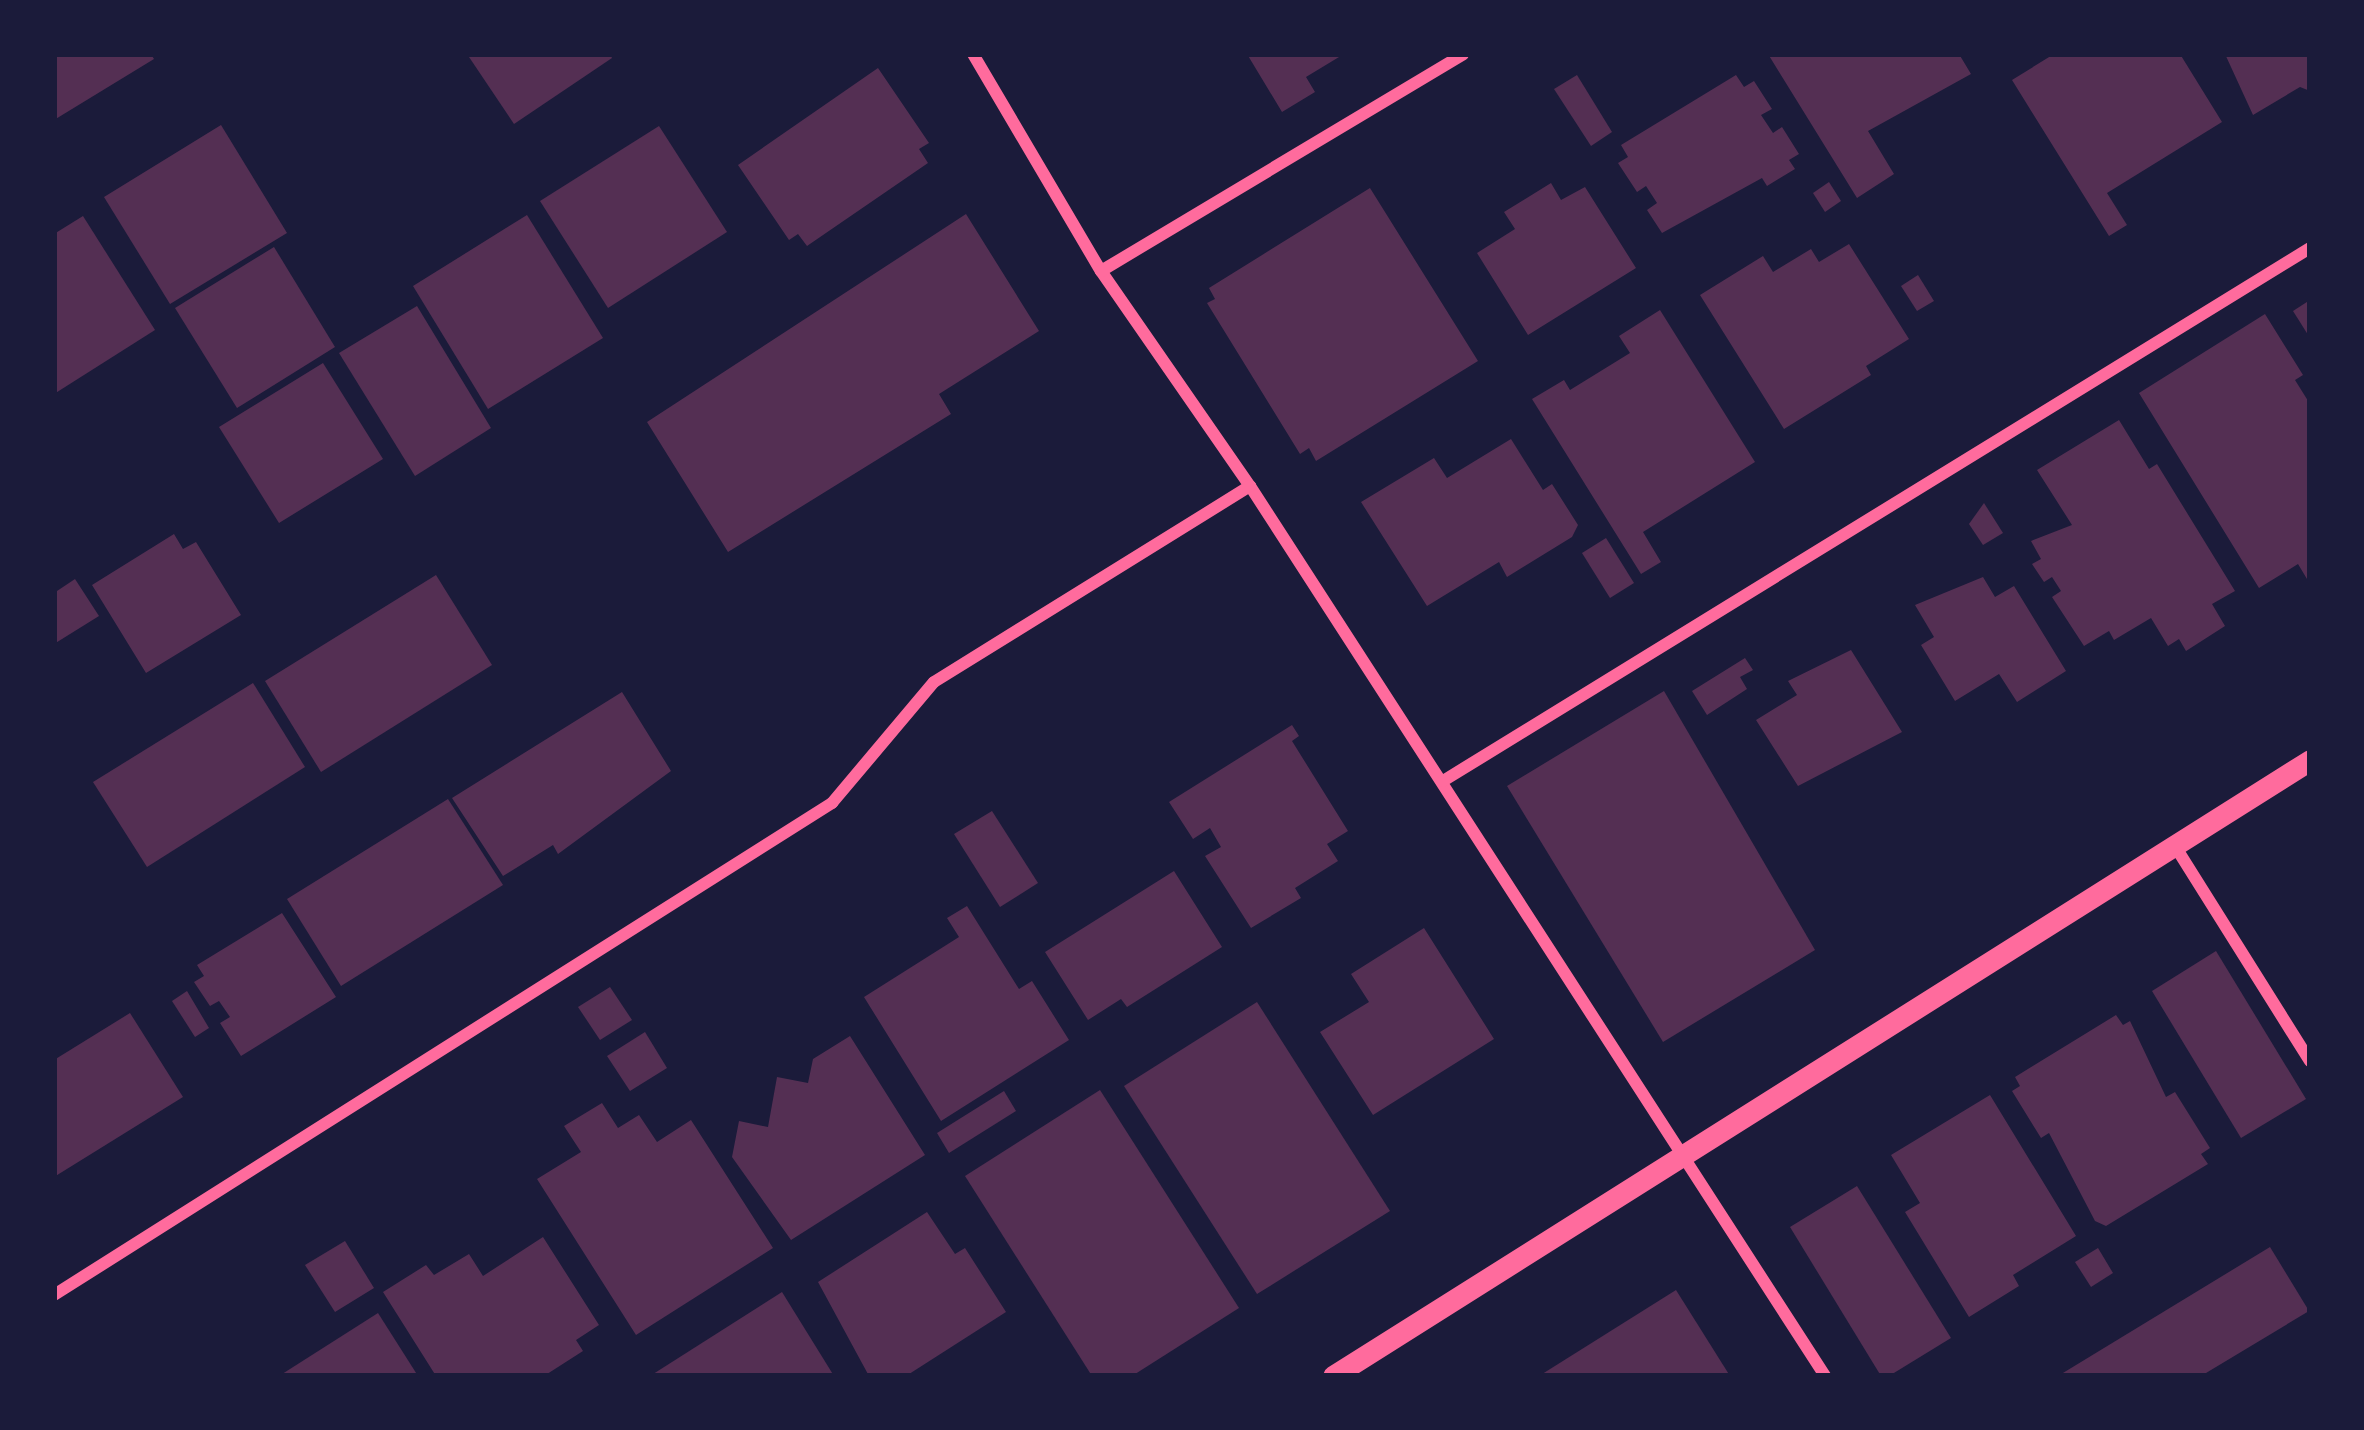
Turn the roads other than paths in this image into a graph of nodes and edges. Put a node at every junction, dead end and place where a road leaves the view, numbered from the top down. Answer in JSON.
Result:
{"nodes":[{"id":1,"x":974,"y":54,"type":"edge"},
{"id":2,"x":1463,"y":54,"type":"edge"},
{"id":3,"x":2310,"y":248,"type":"edge"},
{"id":4,"x":1102,"y":271,"type":"junction"},
{"id":5,"x":1250,"y":486,"type":"junction"},
{"id":6,"x":2310,"y":760,"type":"edge"},
{"id":7,"x":1443,"y":781,"type":"junction"},
{"id":8,"x":2175,"y":846,"type":"junction"},
{"id":9,"x":2310,"y":1061,"type":"edge"},
{"id":10,"x":1682,"y":1158,"type":"junction"},
{"id":11,"x":54,"y":1295,"type":"edge"},
{"id":12,"x":1334,"y":1376,"type":"edge"},
{"id":13,"x":1825,"y":1376,"type":"edge"}],
"edges":[{"from":1,"to":4,"type":"street"},
{"from":2,"to":4,"type":"street"},
{"from":3,"to":7,"type":"street"},
{"from":4,"to":5,"type":"street"},
{"from":5,"to":7,"type":"street"},
{"from":5,"to":11,"type":"street"},
{"from":6,"to":8,"type":"street"},
{"from":7,"to":10,"type":"street"},
{"from":8,"to":9,"type":"street"},
{"from":8,"to":10,"type":"street"},
{"from":10,"to":12,"type":"street"},
{"from":10,"to":13,"type":"street"}]}
